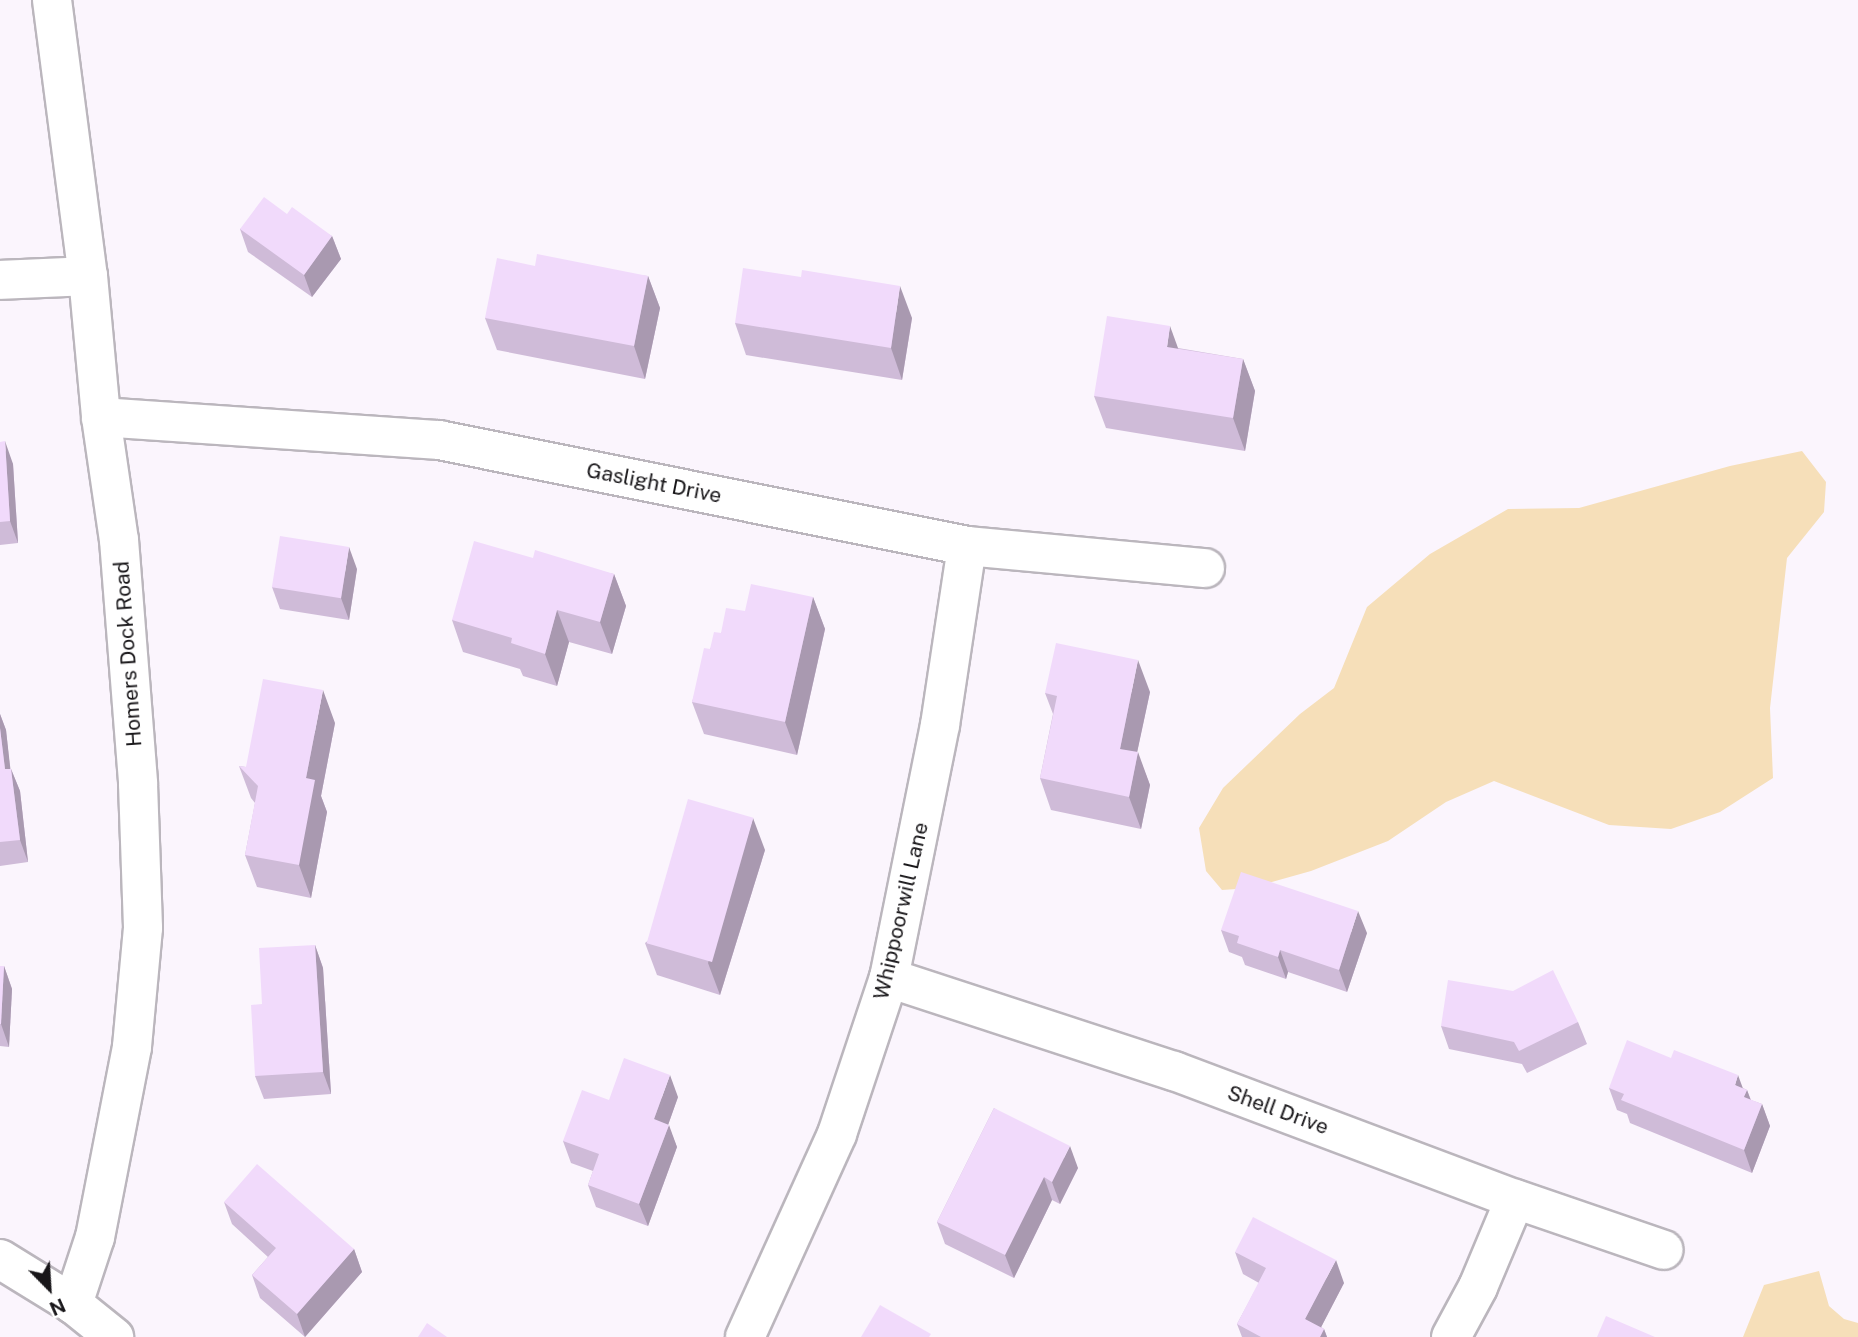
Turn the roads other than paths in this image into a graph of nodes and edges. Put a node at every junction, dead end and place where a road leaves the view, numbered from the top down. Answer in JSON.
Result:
{"nodes":[{"id":1,"x":52,"y":0,"type":"edge"},
{"id":2,"x":88,"y":276,"type":"junction"},
{"id":3,"x":0,"y":280,"type":"edge"},
{"id":4,"x":101,"y":417,"type":"junction"},
{"id":5,"x":967,"y":545,"type":"junction"},
{"id":6,"x":1205,"y":568,"type":"dead end"},
{"id":7,"x":889,"y":978,"type":"junction"},
{"id":8,"x":1515,"y":1199,"type":"junction"},
{"id":9,"x":1664,"y":1250,"type":"dead end"},
{"id":10,"x":0,"y":1259,"type":"edge"},
{"id":11,"x":73,"y":1304,"type":"junction"},
{"id":12,"x":114,"y":1337,"type":"edge"},
{"id":13,"x":745,"y":1337,"type":"edge"},
{"id":14,"x":1451,"y":1337,"type":"edge"}],
"edges":[{"from":1,"to":2,"type":"street","name":"Homers Dock Road"},
{"from":2,"to":3,"type":"street"},
{"from":2,"to":4,"type":"street","name":"Homers Dock Road"},
{"from":4,"to":5,"type":"street","name":"Gaslight Drive"},
{"from":4,"to":11,"type":"street","name":"Homers Dock Road"},
{"from":5,"to":6,"type":"street","name":"Gaslight Drive"},
{"from":5,"to":7,"type":"street","name":"Whippoorwill Lane"},
{"from":7,"to":8,"type":"street","name":"Shell Drive"},
{"from":7,"to":13,"type":"street","name":"Whippoorwill Lane"},
{"from":8,"to":9,"type":"street","name":"Shell Drive"},
{"from":8,"to":14,"type":"street"},
{"from":10,"to":11,"type":"street"},
{"from":11,"to":12,"type":"street"}]}
